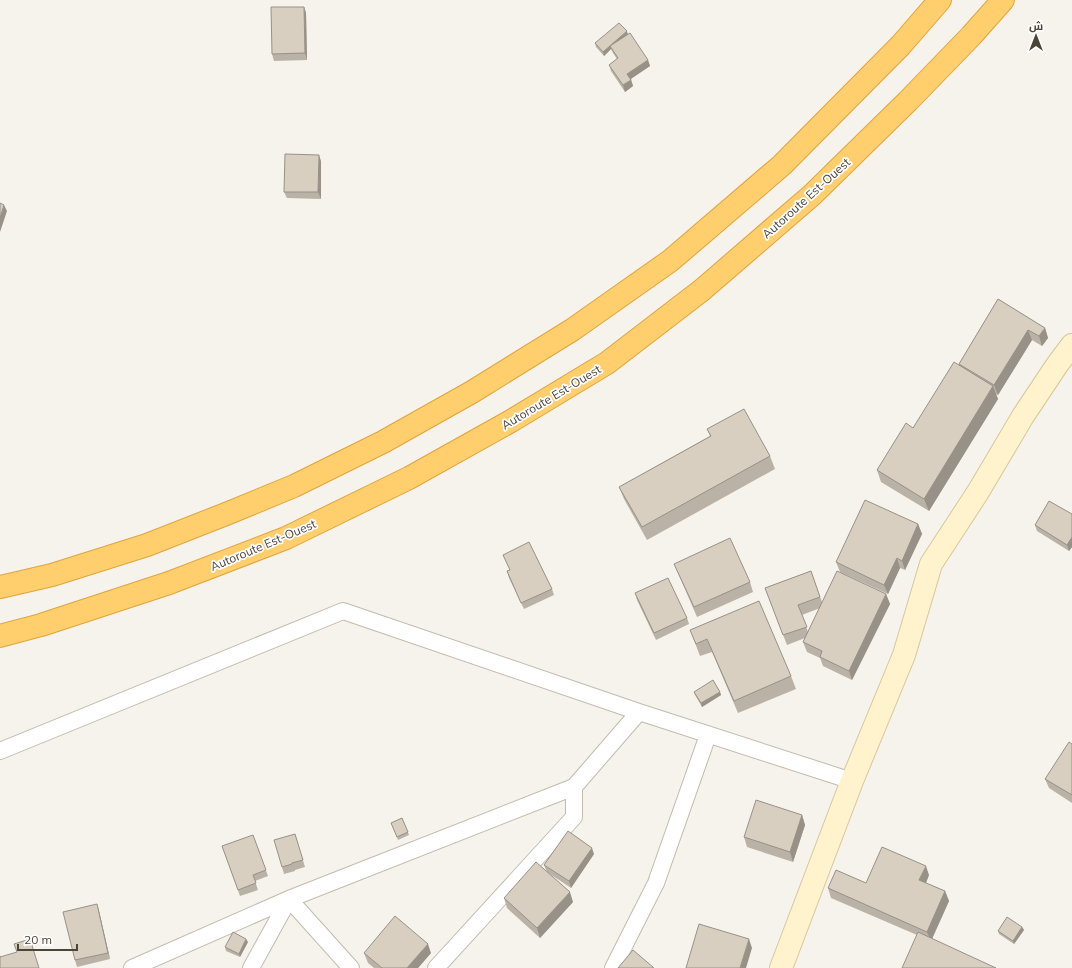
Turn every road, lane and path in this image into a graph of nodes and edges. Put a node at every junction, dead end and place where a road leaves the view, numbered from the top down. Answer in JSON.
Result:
{"nodes":[{"id":1,"x":940,"y":0,"type":"edge"},
{"id":2,"x":1003,"y":0,"type":"edge"},
{"id":3,"x":1072,"y":346,"type":"edge"},
{"id":4,"x":0,"y":587,"type":"edge"},
{"id":5,"x":0,"y":636,"type":"edge"},
{"id":6,"x":639,"y":712,"type":"junction"},
{"id":7,"x":708,"y":735,"type":"junction"},
{"id":8,"x":0,"y":750,"type":"edge"},
{"id":9,"x":852,"y":781,"type":"junction"},
{"id":10,"x":574,"y":788,"type":"junction"},
{"id":11,"x":289,"y":899,"type":"junction"},
{"id":12,"x":132,"y":968,"type":"edge"},
{"id":13,"x":251,"y":968,"type":"edge"},
{"id":14,"x":351,"y":968,"type":"edge"},
{"id":15,"x":436,"y":968,"type":"edge"},
{"id":16,"x":613,"y":968,"type":"edge"},
{"id":17,"x":781,"y":968,"type":"edge"}],
"edges":[{"from":1,"to":4,"type":"highway"},
{"from":2,"to":5,"type":"highway","name":"Autoroute Est-Ouest"},
{"from":3,"to":9,"type":"main road"},
{"from":6,"to":7,"type":"street"},
{"from":6,"to":8,"type":"street"},
{"from":6,"to":10,"type":"street"},
{"from":7,"to":9,"type":"street"},
{"from":7,"to":16,"type":"street"},
{"from":9,"to":17,"type":"main road"},
{"from":10,"to":11,"type":"street"},
{"from":10,"to":15,"type":"street"},
{"from":11,"to":12,"type":"street"},
{"from":11,"to":13,"type":"street"},
{"from":11,"to":14,"type":"street"}]}
